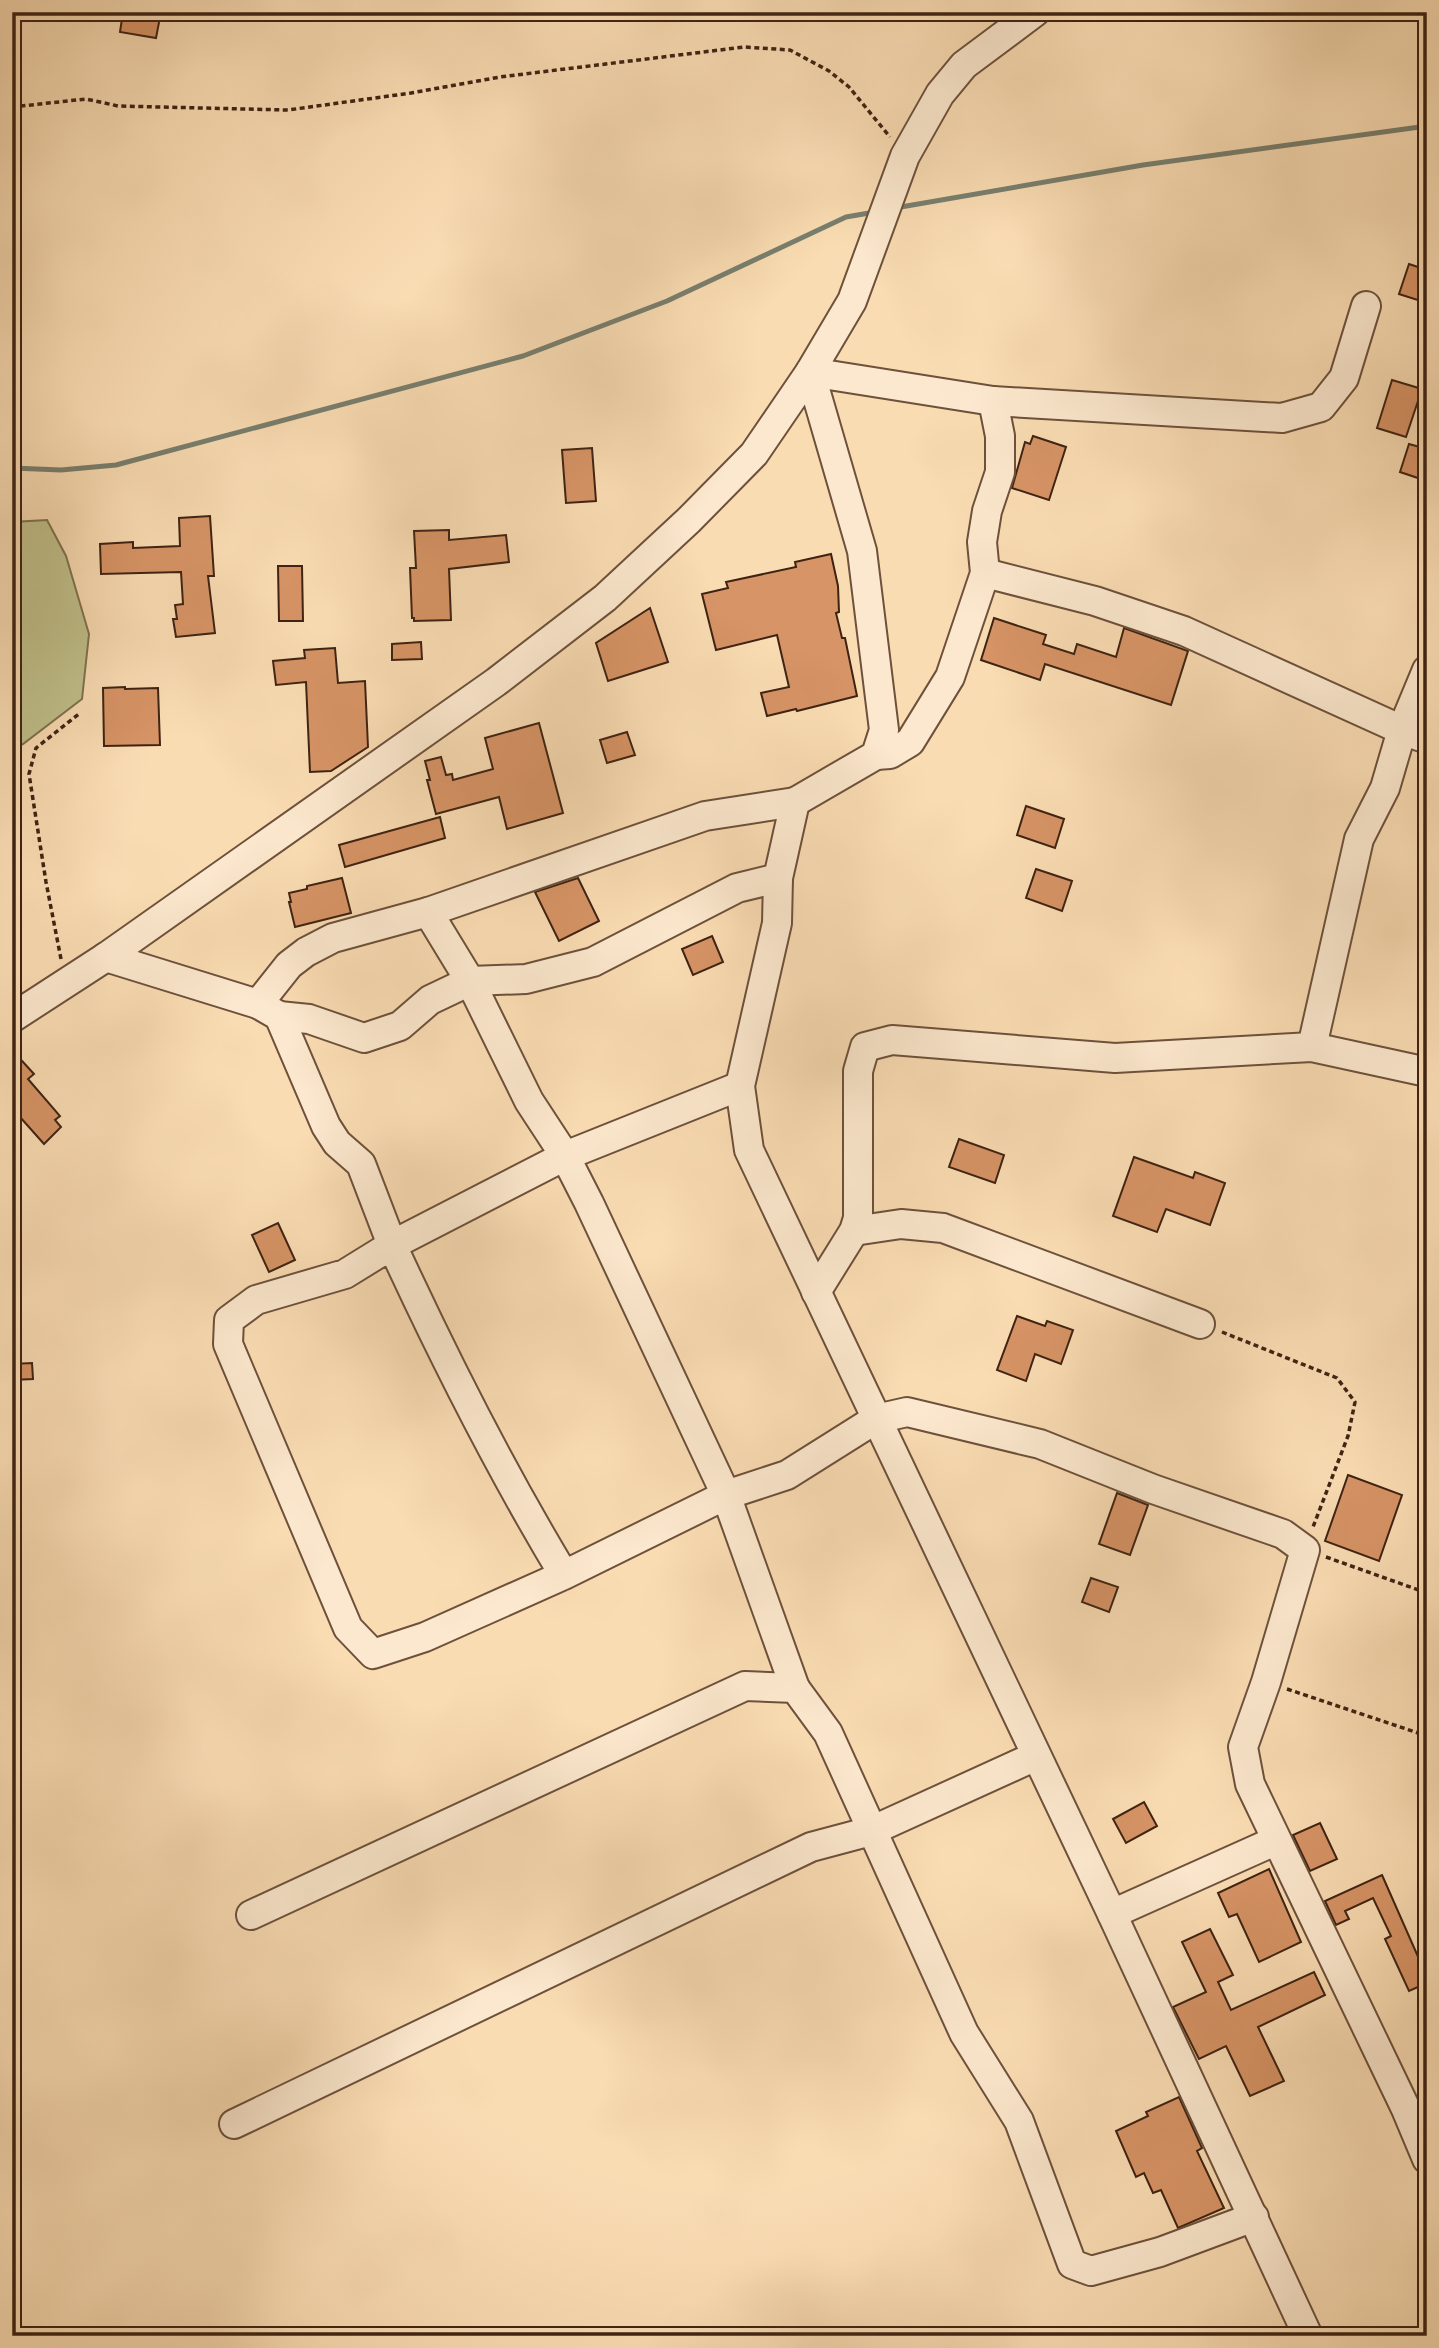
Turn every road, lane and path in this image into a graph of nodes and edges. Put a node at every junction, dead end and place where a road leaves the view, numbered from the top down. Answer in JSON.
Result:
{"nodes":[{"id":1,"x":1035,"y":12,"type":"edge"},
{"id":2,"x":12,"y":107,"type":"edge"},
{"id":3,"x":905,"y":156,"type":"junction"},
{"id":4,"x":1366,"y":306,"type":"dead end"},
{"id":5,"x":810,"y":372,"type":"junction"},
{"id":6,"x":993,"y":401,"type":"junction"},
{"id":7,"x":985,"y":573,"type":"junction"},
{"id":8,"x":1427,"y":670,"type":"edge"},
{"id":9,"x":80,"y":713,"type":"dead end"},
{"id":10,"x":1414,"y":734,"type":"edge"},
{"id":11,"x":876,"y":755,"type":"junction"},
{"id":12,"x":795,"y":802,"type":"junction"},
{"id":13,"x":778,"y":878,"type":"junction"},
{"id":14,"x":428,"y":912,"type":"junction"},
{"id":15,"x":106,"y":957,"type":"junction"},
{"id":16,"x":66,"y":981,"type":"junction"},
{"id":17,"x":470,"y":981,"type":"junction"},
{"id":18,"x":269,"y":1010,"type":"junction"},
{"id":19,"x":12,"y":1018,"type":"edge"},
{"id":20,"x":1312,"y":1047,"type":"junction"},
{"id":21,"x":1427,"y":1072,"type":"edge"},
{"id":22,"x":740,"y":1086,"type":"junction"},
{"id":23,"x":565,"y":1156,"type":"junction"},
{"id":24,"x":854,"y":1231,"type":"junction"},
{"id":25,"x":392,"y":1245,"type":"junction"},
{"id":26,"x":816,"y":1292,"type":"junction"},
{"id":27,"x":1200,"y":1324,"type":"joint"},
{"id":28,"x":876,"y":1419,"type":"junction"},
{"id":29,"x":726,"y":1495,"type":"junction"},
{"id":30,"x":1305,"y":1550,"type":"junction"},
{"id":31,"x":564,"y":1576,"type":"junction"},
{"id":32,"x":1427,"y":1593,"type":"edge"},
{"id":33,"x":1265,"y":1682,"type":"junction"},
{"id":34,"x":794,"y":1688,"type":"junction"},
{"id":35,"x":1427,"y":1736,"type":"edge"},
{"id":36,"x":1036,"y":1756,"type":"junction"},
{"id":37,"x":871,"y":1831,"type":"junction"},
{"id":38,"x":1275,"y":1841,"type":"junction"},
{"id":39,"x":1112,"y":1914,"type":"junction"},
{"id":40,"x":251,"y":1915,"type":"dead end"},
{"id":41,"x":234,"y":2124,"type":"dead end"},
{"id":42,"x":1427,"y":2159,"type":"edge"},
{"id":43,"x":1254,"y":2217,"type":"junction"},
{"id":44,"x":1308,"y":2336,"type":"edge"}],
"edges":[{"from":1,"to":3,"type":"street"},
{"from":2,"to":3,"type":"path"},
{"from":3,"to":5,"type":"street"},
{"from":4,"to":6,"type":"street"},
{"from":5,"to":6,"type":"street"},
{"from":5,"to":11,"type":"street"},
{"from":5,"to":15,"type":"street"},
{"from":6,"to":7,"type":"street"},
{"from":7,"to":10,"type":"street"},
{"from":7,"to":11,"type":"street"},
{"from":8,"to":10,"type":"street"},
{"from":9,"to":16,"type":"path"},
{"from":10,"to":20,"type":"street"},
{"from":11,"to":12,"type":"street"},
{"from":12,"to":13,"type":"street"},
{"from":12,"to":14,"type":"street"},
{"from":13,"to":17,"type":"street"},
{"from":13,"to":22,"type":"street"},
{"from":14,"to":17,"type":"street"},
{"from":14,"to":18,"type":"street"},
{"from":15,"to":16,"type":"street"},
{"from":15,"to":18,"type":"street"},
{"from":16,"to":19,"type":"street"},
{"from":17,"to":18,"type":"street"},
{"from":17,"to":23,"type":"street"},
{"from":18,"to":25,"type":"street"},
{"from":20,"to":21,"type":"street"},
{"from":20,"to":24,"type":"street"},
{"from":22,"to":23,"type":"street"},
{"from":22,"to":26,"type":"street"},
{"from":23,"to":25,"type":"street"},
{"from":23,"to":29,"type":"street"},
{"from":24,"to":26,"type":"street"},
{"from":24,"to":27,"type":"street"},
{"from":25,"to":31,"type":"street"},
{"from":25,"to":31,"type":"street"},
{"from":26,"to":28,"type":"street"},
{"from":27,"to":30,"type":"path"},
{"from":28,"to":29,"type":"street"},
{"from":28,"to":30,"type":"street"},
{"from":28,"to":36,"type":"street"},
{"from":29,"to":31,"type":"street"},
{"from":29,"to":34,"type":"street"},
{"from":30,"to":32,"type":"path"},
{"from":30,"to":33,"type":"street"},
{"from":33,"to":35,"type":"path"},
{"from":33,"to":38,"type":"street"},
{"from":34,"to":37,"type":"street"},
{"from":34,"to":40,"type":"street"},
{"from":36,"to":37,"type":"street"},
{"from":36,"to":39,"type":"street"},
{"from":37,"to":41,"type":"street"},
{"from":37,"to":43,"type":"street"},
{"from":38,"to":39,"type":"street"},
{"from":38,"to":42,"type":"street"},
{"from":39,"to":43,"type":"street"},
{"from":43,"to":44,"type":"street"}]}
